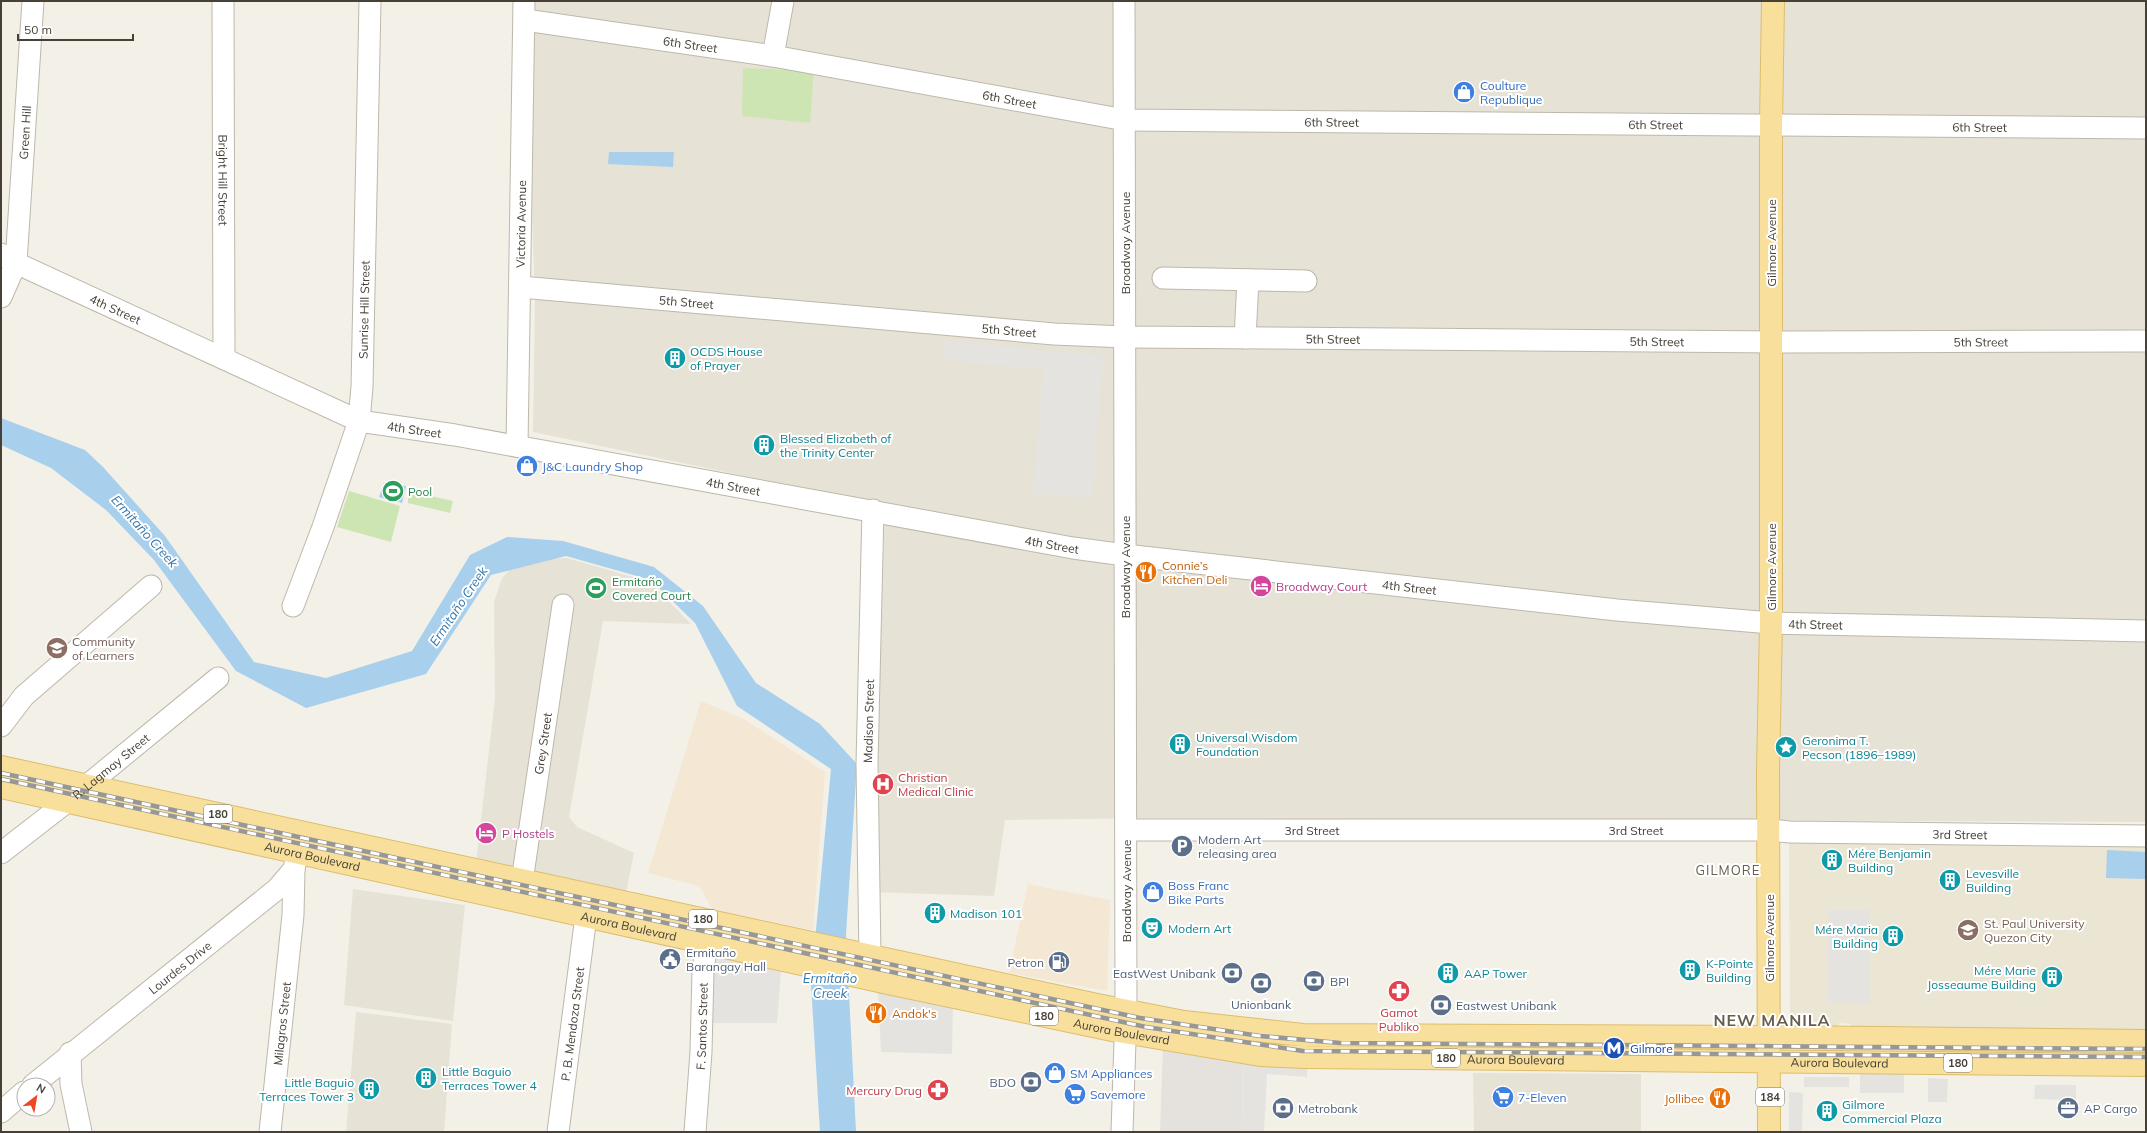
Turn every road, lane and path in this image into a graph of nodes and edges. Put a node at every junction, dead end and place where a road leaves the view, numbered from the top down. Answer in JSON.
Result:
{"nodes":[{"id":1,"x":33,"y":1,"type":"edge"},
{"id":2,"x":223,"y":1,"type":"edge"},
{"id":3,"x":370,"y":1,"type":"edge"},
{"id":4,"x":783,"y":1,"type":"edge"},
{"id":5,"x":1124,"y":1,"type":"edge"},
{"id":6,"x":1773,"y":1,"type":"edge"},
{"id":7,"x":525,"y":11,"type":"edge"},
{"id":8,"x":773,"y":56,"type":"junction"},
{"id":9,"x":1125,"y":120,"type":"junction"},
{"id":10,"x":1771,"y":125,"type":"junction"},
{"id":11,"x":2146,"y":128,"type":"edge"},
{"id":12,"x":8,"y":259,"type":"edge"},
{"id":13,"x":1163,"y":278,"type":"dead end"},
{"id":14,"x":1248,"y":280,"type":"junction"},
{"id":15,"x":1306,"y":281,"type":"dead end"},
{"id":16,"x":521,"y":287,"type":"junction"},
{"id":17,"x":1,"y":297,"type":"edge"},
{"id":18,"x":1125,"y":337,"type":"junction"},
{"id":19,"x":1245,"y":338,"type":"junction"},
{"id":20,"x":2146,"y":341,"type":"edge"},
{"id":21,"x":1771,"y":342,"type":"junction"},
{"id":22,"x":224,"y":358,"type":"junction"},
{"id":23,"x":359,"y":421,"type":"junction"},
{"id":24,"x":518,"y":446,"type":"junction"},
{"id":25,"x":873,"y":510,"type":"junction"},
{"id":26,"x":1125,"y":555,"type":"junction"},
{"id":27,"x":152,"y":586,"type":"dead end"},
{"id":28,"x":563,"y":605,"type":"dead end"},
{"id":29,"x":292,"y":606,"type":"dead end"},
{"id":30,"x":1772,"y":623,"type":"junction"},
{"id":31,"x":2146,"y":631,"type":"edge"},
{"id":32,"x":218,"y":678,"type":"dead end"},
{"id":33,"x":1,"y":726,"type":"edge"},
{"id":34,"x":1,"y":767,"type":"edge"},
{"id":35,"x":88,"y":784,"type":"junction"},
{"id":36,"x":1,"y":787,"type":"edge"},
{"id":37,"x":68,"y":801,"type":"junction"},
{"id":38,"x":1126,"y":830,"type":"junction"},
{"id":39,"x":1768,"y":830,"type":"junction"},
{"id":40,"x":2146,"y":836,"type":"edge"},
{"id":41,"x":298,"y":851,"type":"junction"},
{"id":42,"x":1,"y":853,"type":"edge"},
{"id":43,"x":434,"y":872,"type":"junction"},
{"id":44,"x":522,"y":881,"type":"junction"},
{"id":45,"x":277,"y":889,"type":"junction"},
{"id":46,"x":293,"y":915,"type":"junction"},
{"id":47,"x":586,"y":916,"type":"junction"},
{"id":48,"x":708,"y":931,"type":"junction"},
{"id":49,"x":862,"y":955,"type":"junction"},
{"id":50,"x":1126,"y":1022,"type":"junction"},
{"id":51,"x":1769,"y":1038,"type":"junction"},
{"id":52,"x":2146,"y":1041,"type":"edge"},
{"id":53,"x":70,"y":1053,"type":"junction"},
{"id":54,"x":1769,"y":1061,"type":"junction"},
{"id":55,"x":2146,"y":1065,"type":"edge"},
{"id":56,"x":42,"y":1077,"type":"edge"},
{"id":57,"x":16,"y":1099,"type":"edge"},
{"id":58,"x":1,"y":1112,"type":"edge"},
{"id":59,"x":81,"y":1132,"type":"edge"},
{"id":60,"x":270,"y":1132,"type":"edge"},
{"id":61,"x":558,"y":1132,"type":"edge"},
{"id":62,"x":695,"y":1132,"type":"edge"},
{"id":63,"x":1122,"y":1132,"type":"edge"},
{"id":64,"x":1769,"y":1132,"type":"edge"}],
"edges":[{"from":1,"to":12,"type":"street","name":"Green Hill"},
{"from":2,"to":22,"type":"street","name":"Bright Hill Street"},
{"from":3,"to":23,"type":"street","name":"Sunrise Hill Street"},
{"from":4,"to":8,"type":"street"},
{"from":5,"to":9,"type":"street","name":"Broadway Avenue"},
{"from":6,"to":10,"type":"main road","name":"Gilmore Avenue"},
{"from":7,"to":8,"type":"street","name":"6th Street"},
{"from":7,"to":16,"type":"street","name":"Victoria Avenue"},
{"from":8,"to":9,"type":"street","name":"6th Street"},
{"from":9,"to":10,"type":"street","name":"6th Street"},
{"from":9,"to":18,"type":"street","name":"Broadway Avenue"},
{"from":10,"to":11,"type":"street","name":"6th Street"},
{"from":10,"to":21,"type":"main road","name":"Gilmore Avenue"},
{"from":12,"to":17,"type":"street"},
{"from":12,"to":22,"type":"street","name":"4th Street"},
{"from":13,"to":14,"type":"street"},
{"from":14,"to":15,"type":"street"},
{"from":14,"to":19,"type":"street"},
{"from":16,"to":18,"type":"street","name":"5th Street"},
{"from":16,"to":24,"type":"street","name":"Victoria Avenue"},
{"from":18,"to":19,"type":"street","name":"5th Street"},
{"from":18,"to":26,"type":"street","name":"Broadway Avenue"},
{"from":19,"to":21,"type":"street","name":"5th Street"},
{"from":20,"to":21,"type":"street","name":"5th Street"},
{"from":21,"to":30,"type":"main road","name":"Gilmore Avenue"},
{"from":22,"to":23,"type":"street","name":"4th Street"},
{"from":23,"to":24,"type":"street","name":"4th Street"},
{"from":23,"to":29,"type":"street","name":"Sunrise Hill Street"},
{"from":24,"to":25,"type":"street","name":"4th Street"},
{"from":25,"to":26,"type":"street","name":"4th Street"},
{"from":25,"to":49,"type":"street","name":"Madison Street"},
{"from":26,"to":30,"type":"street","name":"4th Street"},
{"from":26,"to":38,"type":"street","name":"Broadway Avenue"},
{"from":27,"to":33,"type":"street"},
{"from":28,"to":44,"type":"street","name":"Grey Street"},
{"from":30,"to":31,"type":"street","name":"4th Street"},
{"from":30,"to":39,"type":"main road","name":"Gilmore Avenue"},
{"from":32,"to":35,"type":"street","name":"R. Lagmay Street"},
{"from":34,"to":35,"type":"main road","name":"Aurora Boulevard","number":"180"},
{"from":35,"to":37,"type":"street","name":"R. Lagmay Street"},
{"from":35,"to":41,"type":"main road","name":"Aurora Boulevard","number":"180"},
{"from":36,"to":37,"type":"main road","name":"Aurora Boulevard","number":"180"},
{"from":37,"to":41,"type":"main road","name":"Aurora Boulevard","number":"180"},
{"from":37,"to":42,"type":"street","name":"R. Lagmay Street"},
{"from":38,"to":39,"type":"street","name":"3rd Street"},
{"from":38,"to":50,"type":"street","name":"Broadway Avenue"},
{"from":39,"to":40,"type":"street","name":"3rd Street"},
{"from":39,"to":51,"type":"main road","name":"Gilmore Avenue"},
{"from":41,"to":43,"type":"main road","name":"Aurora Boulevard","number":"180"},
{"from":41,"to":45,"type":"street","name":"Lourdes Drive"},
{"from":41,"to":46,"type":"street","name":"Milagros Street"},
{"from":43,"to":44,"type":"main road","name":"Aurora Boulevard","number":"180"},
{"from":43,"to":47,"type":"main road","name":"Aurora Boulevard","number":"180"},
{"from":44,"to":48,"type":"main road","name":"Aurora Boulevard","number":"180"},
{"from":45,"to":46,"type":"street"},
{"from":45,"to":53,"type":"street","name":"Lourdes Drive"},
{"from":46,"to":60,"type":"street","name":"Milagros Street"},
{"from":47,"to":48,"type":"main road","name":"Aurora Boulevard","number":"180"},
{"from":47,"to":61,"type":"street","name":"P. B. Mendoza Street"},
{"from":48,"to":49,"type":"main road","name":"Aurora Boulevard","number":"180"},
{"from":48,"to":50,"type":"main road","name":"Aurora Boulevard","number":"180"},
{"from":48,"to":62,"type":"street","name":"F. Santos Street"},
{"from":49,"to":50,"type":"main road","name":"Aurora Boulevard","number":"180"},
{"from":50,"to":51,"type":"main road","name":"Aurora Boulevard","number":"180"},
{"from":50,"to":54,"type":"main road","name":"Aurora Boulevard","number":"180"},
{"from":50,"to":63,"type":"street","name":"Broadway Avenue"},
{"from":51,"to":52,"type":"main road","name":"Aurora Boulevard","number":"180"},
{"from":51,"to":54,"type":"main road","name":"Gilmore Avenue","number":"184"},
{"from":53,"to":56,"type":"street","name":"Lourdes Drive"},
{"from":53,"to":59,"type":"street"},
{"from":54,"to":55,"type":"main road","name":"Aurora Boulevard","number":"180"},
{"from":54,"to":64,"type":"main road","name":"Gilmore Avenue","number":"184"},
{"from":57,"to":58,"type":"street"}]}
